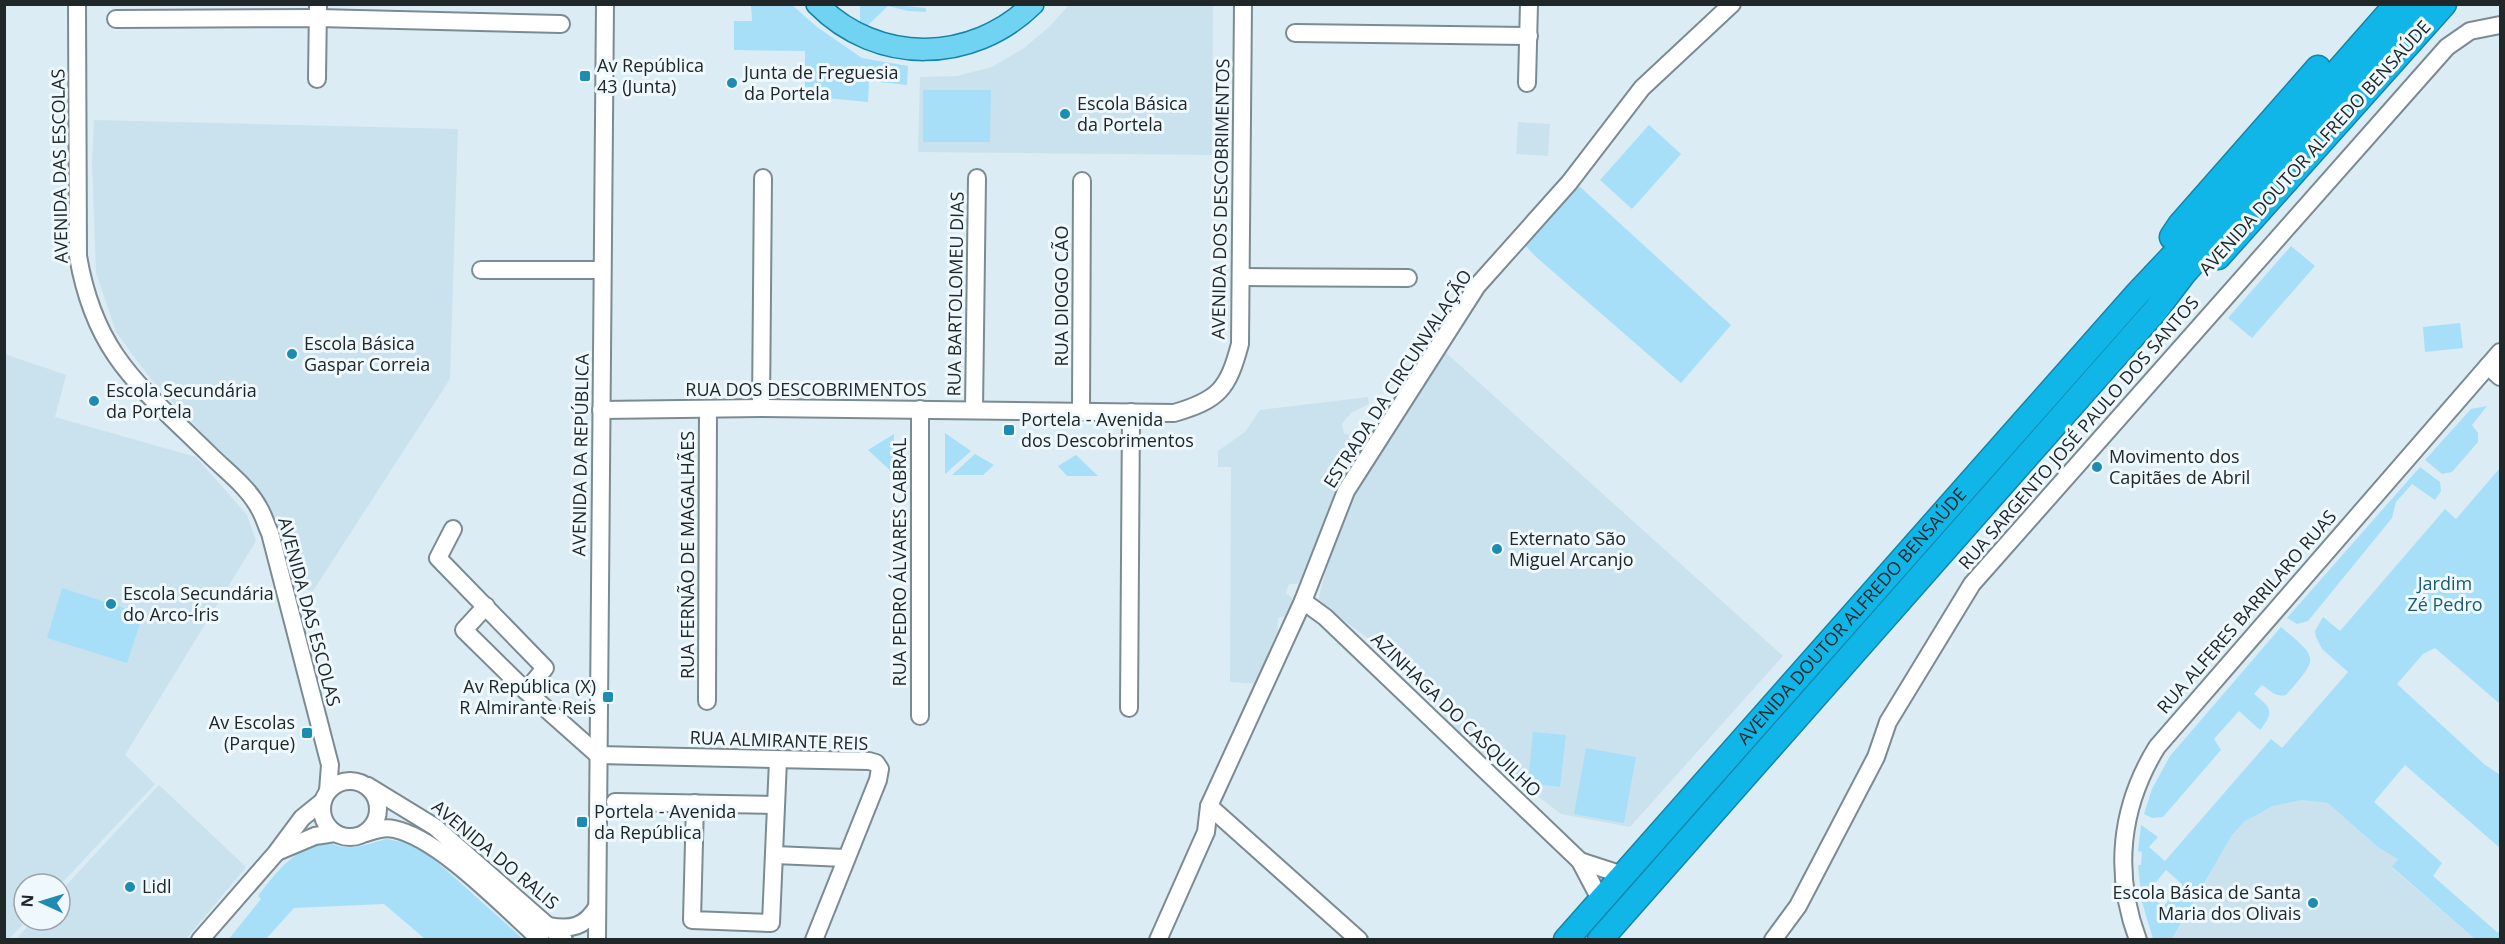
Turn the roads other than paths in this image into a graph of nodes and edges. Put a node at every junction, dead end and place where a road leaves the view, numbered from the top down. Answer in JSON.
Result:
{"nodes":[{"id":1,"x":605,"y":4,"type":"edge"},
{"id":2,"x":817,"y":4,"type":"edge"},
{"id":3,"x":1033,"y":4,"type":"edge"},
{"id":4,"x":1243,"y":4,"type":"edge"},
{"id":5,"x":1529,"y":4,"type":"edge"},
{"id":6,"x":1732,"y":4,"type":"edge"},
{"id":7,"x":2375,"y":4,"type":"edge"},
{"id":8,"x":2397,"y":4,"type":"edge"},
{"id":9,"x":2421,"y":4,"type":"edge"},
{"id":10,"x":2444,"y":4,"type":"edge"},
{"id":11,"x":77,"y":8,"type":"edge"},
{"id":12,"x":318,"y":11,"type":"edge"},
{"id":13,"x":116,"y":19,"type":"dead end"},
{"id":14,"x":561,"y":24,"type":"dead end"},
{"id":15,"x":2500,"y":25,"type":"edge"},
{"id":16,"x":1295,"y":33,"type":"dead end"},
{"id":17,"x":1528,"y":36,"type":"junction"},
{"id":18,"x":317,"y":79,"type":"dead end"},
{"id":19,"x":1527,"y":83,"type":"dead end"},
{"id":20,"x":763,"y":178,"type":"dead end"},
{"id":21,"x":977,"y":178,"type":"dead end"},
{"id":22,"x":1082,"y":181,"type":"dead end"},
{"id":23,"x":481,"y":270,"type":"dead end"},
{"id":24,"x":602,"y":270,"type":"junction"},
{"id":25,"x":1241,"y":277,"type":"junction"},
{"id":26,"x":1408,"y":278,"type":"dead end"},
{"id":27,"x":2138,"y":293,"type":"junction"},
{"id":28,"x":2155,"y":311,"type":"junction"},
{"id":29,"x":2500,"y":352,"type":"edge"},
{"id":30,"x":2494,"y":371,"type":"edge"},
{"id":31,"x":761,"y":408,"type":"junction"},
{"id":32,"x":708,"y":409,"type":"junction"},
{"id":33,"x":920,"y":409,"type":"junction"},
{"id":34,"x":601,"y":410,"type":"junction"},
{"id":35,"x":974,"y":410,"type":"junction"},
{"id":36,"x":1010,"y":410,"type":"joint"},
{"id":37,"x":1081,"y":411,"type":"junction"},
{"id":38,"x":1131,"y":412,"type":"junction"},
{"id":39,"x":453,"y":529,"type":"dead end"},
{"id":40,"x":1303,"y":601,"type":"junction"},
{"id":41,"x":486,"y":606,"type":"junction"},
{"id":42,"x":526,"y":691,"type":"junction"},
{"id":43,"x":707,"y":701,"type":"dead end"},
{"id":44,"x":1129,"y":708,"type":"dead end"},
{"id":45,"x":920,"y":716,"type":"dead end"},
{"id":46,"x":598,"y":755,"type":"junction"},
{"id":47,"x":778,"y":760,"type":"junction"},
{"id":48,"x":368,"y":786,"type":"junction"},
{"id":49,"x":326,"y":796,"type":"junction"},
{"id":50,"x":615,"y":802,"type":"dead end"},
{"id":51,"x":695,"y":803,"type":"junction"},
{"id":52,"x":777,"y":805,"type":"junction"},
{"id":53,"x":1209,"y":806,"type":"junction"},
{"id":54,"x":335,"y":833,"type":"junction"},
{"id":55,"x":366,"y":833,"type":"junction"},
{"id":56,"x":276,"y":853,"type":"junction"},
{"id":57,"x":775,"y":855,"type":"junction"},
{"id":58,"x":845,"y":858,"type":"junction"},
{"id":59,"x":1580,"y":861,"type":"junction"},
{"id":60,"x":1623,"y":875,"type":"junction"},
{"id":61,"x":1601,"y":901,"type":"junction"},
{"id":62,"x":597,"y":907,"type":"junction"},
{"id":63,"x":545,"y":933,"type":"edge"},
{"id":64,"x":200,"y":939,"type":"edge"},
{"id":65,"x":564,"y":939,"type":"edge"},
{"id":66,"x":597,"y":939,"type":"edge"},
{"id":67,"x":814,"y":939,"type":"edge"},
{"id":68,"x":1158,"y":939,"type":"edge"},
{"id":69,"x":1359,"y":939,"type":"edge"},
{"id":70,"x":1566,"y":939,"type":"edge"},
{"id":71,"x":1600,"y":939,"type":"edge"},
{"id":72,"x":1773,"y":939,"type":"edge"},
{"id":73,"x":2138,"y":939,"type":"edge"}],
"edges":[{"from":1,"to":24,"type":"street","name":"AVENIDA DA REPÚBLICA"},
{"from":2,"to":3,"type":"main road"},
{"from":4,"to":25,"type":"street","name":"AVENIDA DOS DESCOBRIMENTOS"},
{"from":5,"to":17,"type":"street"},
{"from":6,"to":40,"type":"street","name":"ESTRADA DA CIRCUNVALAÇÃO"},
{"from":7,"to":27,"type":"highway","name":"AVENIDA DOUTOR ALFREDO BENSAÚDE"},
{"from":8,"to":27,"type":"highway","name":"AVENIDA DOUTOR ALFREDO BENSAÚDE"},
{"from":9,"to":28,"type":"highway","name":"AVENIDA DOUTOR ALFREDO BENSAÚDE"},
{"from":10,"to":28,"type":"highway","name":"AVENIDA DOUTOR ALFREDO BENSAÚDE"},
{"from":11,"to":49,"type":"street","name":"AVENIDA DAS ESCOLAS"},
{"from":12,"to":13,"type":"street"},
{"from":12,"to":14,"type":"street"},
{"from":12,"to":18,"type":"street"},
{"from":15,"to":72,"type":"street","name":"RUA SARGENTO JOSÉ PAULO DOS SANTOS"},
{"from":16,"to":17,"type":"street"},
{"from":17,"to":19,"type":"street"},
{"from":20,"to":31,"type":"street"},
{"from":21,"to":35,"type":"street","name":"RUA BARTOLOMEU DIAS"},
{"from":22,"to":37,"type":"street","name":"RUA DIOGO CÃO"},
{"from":23,"to":24,"type":"street"},
{"from":24,"to":34,"type":"street","name":"AVENIDA DA REPÚBLICA"},
{"from":25,"to":26,"type":"street"},
{"from":25,"to":38,"type":"street","name":"AVENIDA DOS DESCOBRIMENTOS"},
{"from":27,"to":60,"type":"highway","name":"AVENIDA DOUTOR ALFREDO BENSAÚDE"},
{"from":28,"to":71,"type":"highway","name":"AVENIDA DOUTOR ALFREDO BENSAÚDE"},
{"from":29,"to":30,"type":"street","name":"RUA ALFERES BARRILARO RUAS"},
{"from":30,"to":73,"type":"street","name":"RUA ALFERES BARRILARO RUAS"},
{"from":31,"to":32,"type":"street","name":"RUA DOS DESCOBRIMENTOS"},
{"from":31,"to":33,"type":"street","name":"RUA DOS DESCOBRIMENTOS"},
{"from":32,"to":34,"type":"street","name":"RUA DOS DESCOBRIMENTOS"},
{"from":32,"to":43,"type":"street","name":"RUA FERNÃO DE MAGALHÃES"},
{"from":33,"to":35,"type":"street","name":"RUA DOS DESCOBRIMENTOS"},
{"from":33,"to":45,"type":"street","name":"RUA PEDRO ÁLVARES CABRAL"},
{"from":34,"to":46,"type":"street","name":"AVENIDA DA REPÚBLICA"},
{"from":35,"to":36,"type":"street","name":"RUA DOS DESCOBRIMENTOS"},
{"from":36,"to":37,"type":"street","name":"AVENIDA DOS DESCOBRIMENTOS"},
{"from":37,"to":38,"type":"street","name":"AVENIDA DOS DESCOBRIMENTOS"},
{"from":38,"to":44,"type":"street"},
{"from":39,"to":41,"type":"street"},
{"from":40,"to":53,"type":"street","name":"ESTRADA DA CIRCUNVALAÇÃO"},
{"from":40,"to":59,"type":"street","name":"AZINHAGA DO CASQUILHO"},
{"from":41,"to":42,"type":"street"},
{"from":41,"to":42,"type":"street"},
{"from":42,"to":46,"type":"street"},
{"from":46,"to":47,"type":"street","name":"RUA ALMIRANTE REIS"},
{"from":46,"to":62,"type":"street","name":"AVENIDA DA REPÚBLICA"},
{"from":47,"to":52,"type":"street"},
{"from":47,"to":58,"type":"street","name":"RUA ALMIRANTE REIS"},
{"from":48,"to":49,"type":"street"},
{"from":48,"to":55,"type":"street"},
{"from":48,"to":63,"type":"street","name":"AVENIDA DO RALIS"},
{"from":49,"to":54,"type":"street"},
{"from":49,"to":56,"type":"street"},
{"from":50,"to":51,"type":"street"},
{"from":51,"to":52,"type":"street"},
{"from":51,"to":57,"type":"street"},
{"from":52,"to":57,"type":"street"},
{"from":53,"to":68,"type":"street","name":"ESTRADA DA CIRCUNVALAÇÃO"},
{"from":53,"to":69,"type":"street"},
{"from":54,"to":55,"type":"street"},
{"from":54,"to":56,"type":"street"},
{"from":55,"to":63,"type":"street","name":"AVENIDA DO RALIS"},
{"from":56,"to":64,"type":"street"},
{"from":57,"to":58,"type":"street"},
{"from":58,"to":67,"type":"street","name":"RUA ALMIRANTE REIS"},
{"from":59,"to":60,"type":"street","name":"AZINHAGA DO CASQUILHO"},
{"from":59,"to":61,"type":"street","name":"AZINHAGA DO CASQUILHO"},
{"from":60,"to":61,"type":"highway","name":"AVENIDA DOUTOR ALFREDO BENSAÚDE"},
{"from":61,"to":70,"type":"highway","name":"AVENIDA DOUTOR ALFREDO BENSAÚDE"},
{"from":62,"to":63,"type":"street"},
{"from":62,"to":66,"type":"street","name":"AVENIDA DA REPÚBLICA"},
{"from":63,"to":65,"type":"street","name":"AVENIDA DO RALIS"}]}
